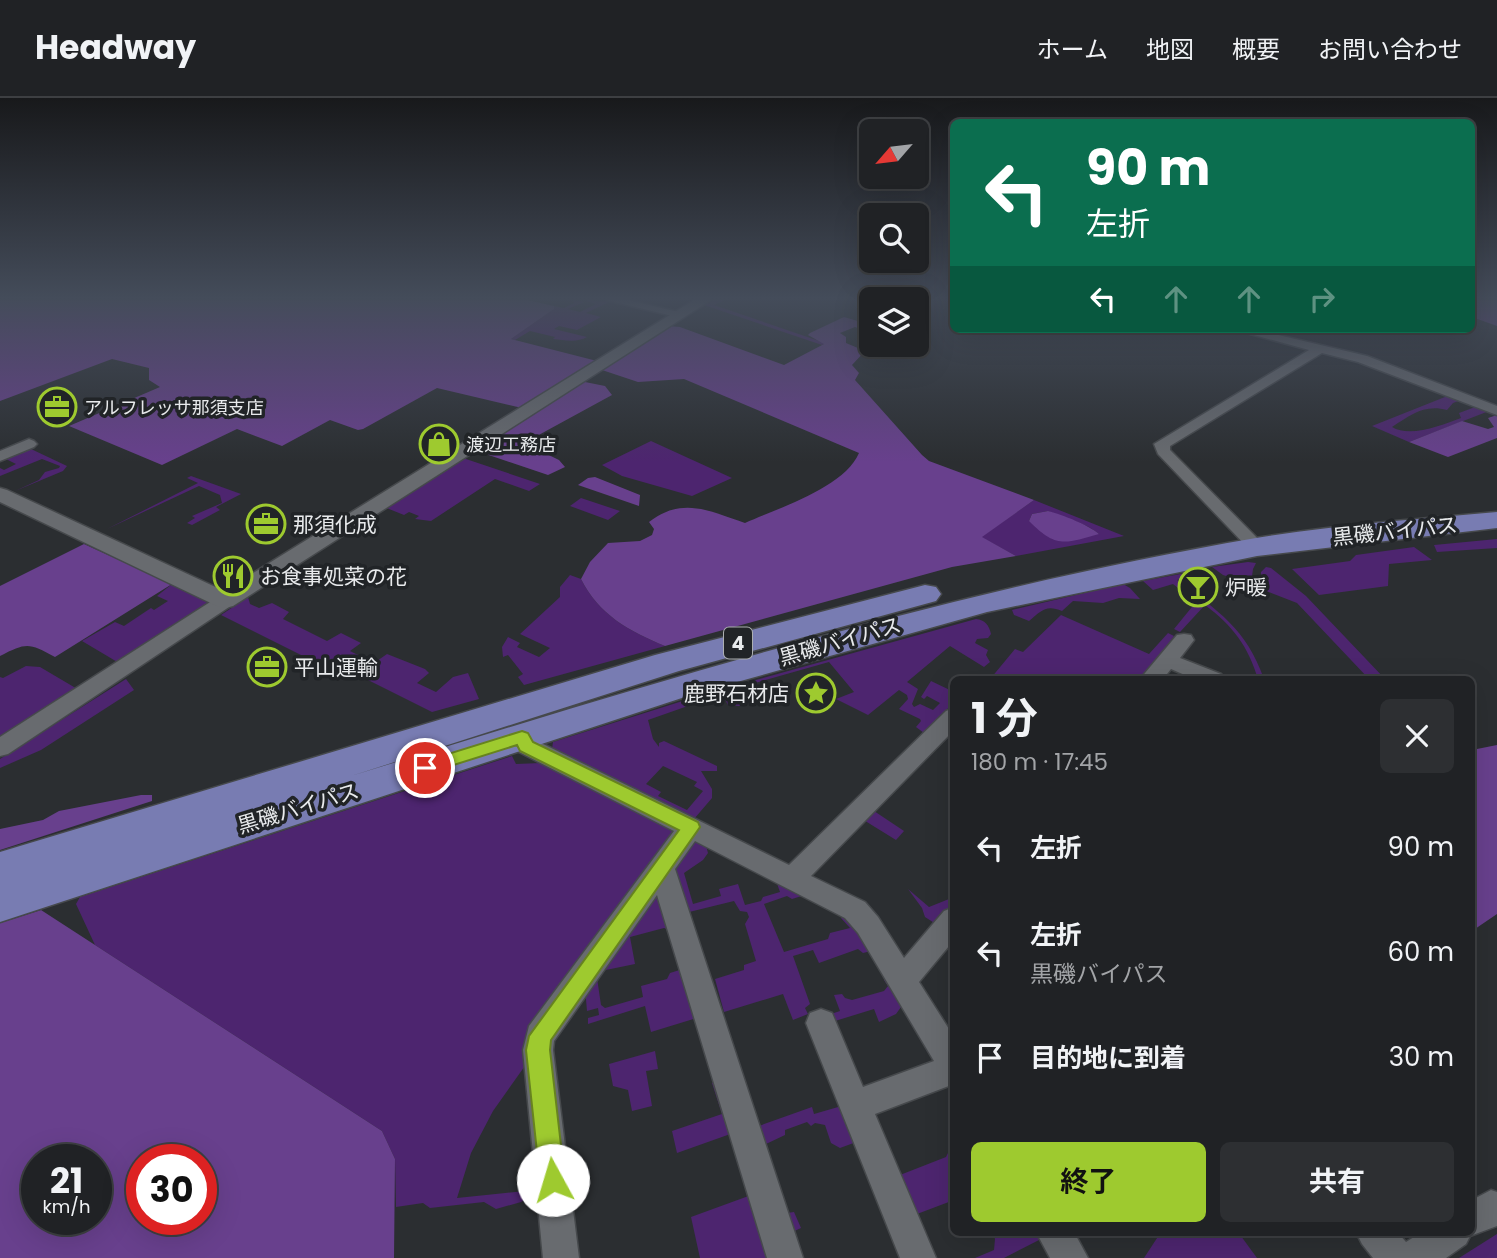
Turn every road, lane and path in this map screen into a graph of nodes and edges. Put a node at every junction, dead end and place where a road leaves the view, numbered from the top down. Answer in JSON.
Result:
{"nodes":[{"id":1,"x":617,"y":354,"type":"edge"},
{"id":2,"x":1311,"y":354,"type":"edge"},
{"id":3,"x":1341,"y":354,"type":"edge"},
{"id":4,"x":1497,"y":411,"type":"edge"},
{"id":5,"x":29,"y":444,"type":"dead end"},
{"id":6,"x":0,"y":456,"type":"edge"},
{"id":7,"x":0,"y":494,"type":"edge"},
{"id":8,"x":1497,"y":506,"type":"edge"},
{"id":9,"x":1497,"y":520,"type":"edge"},
{"id":10,"x":1250,"y":540,"type":"junction"},
{"id":11,"x":225,"y":601,"type":"junction"},
{"id":12,"x":1184,"y":640,"type":"dead end"},
{"id":13,"x":1167,"y":660,"type":"junction"},
{"id":14,"x":1154,"y":676,"type":"edge"},
{"id":15,"x":1207,"y":676,"type":"edge"},
{"id":16,"x":950,"y":720,"type":"edge"},
{"id":17,"x":522,"y":737,"type":"junction"},
{"id":18,"x":0,"y":748,"type":"edge"},
{"id":19,"x":691,"y":827,"type":"junction"},
{"id":20,"x":662,"y":868,"type":"junction"},
{"id":21,"x":0,"y":870,"type":"edge"},
{"id":22,"x":792,"y":878,"type":"junction"},
{"id":23,"x":0,"y":903,"type":"edge"},
{"id":24,"x":950,"y":924,"type":"edge"},
{"id":25,"x":903,"y":981,"type":"junction"},
{"id":26,"x":821,"y":1023,"type":"dead end"},
{"id":27,"x":950,"y":1060,"type":"edge"},
{"id":28,"x":950,"y":1069,"type":"edge"},
{"id":29,"x":855,"y":1106,"type":"junction"},
{"id":30,"x":1497,"y":1209,"type":"edge"},
{"id":31,"x":1475,"y":1218,"type":"edge"},
{"id":32,"x":1056,"y":1236,"type":"edge"},
{"id":33,"x":1377,"y":1236,"type":"edge"},
{"id":34,"x":1448,"y":1236,"type":"edge"},
{"id":35,"x":562,"y":1258,"type":"edge"},
{"id":36,"x":785,"y":1258,"type":"edge"},
{"id":37,"x":918,"y":1258,"type":"edge"},
{"id":38,"x":1070,"y":1258,"type":"edge"},
{"id":39,"x":1396,"y":1258,"type":"edge"},
{"id":40,"x":1414,"y":1258,"type":"edge"}],
"edges":[{"from":1,"to":11,"type":"street"},
{"from":2,"to":10,"type":"street"},
{"from":3,"to":4,"type":"street"},
{"from":5,"to":6,"type":"street"},
{"from":7,"to":11,"type":"street"},
{"from":8,"to":10,"type":"highway","name":"黒磯バイパス","number":"4"},
{"from":9,"to":10,"type":"highway","name":"黒磯バイパス","number":"4"},
{"from":10,"to":17,"type":"highway","name":"黒磯バイパス","number":"4"},
{"from":10,"to":21,"type":"highway","name":"黒磯バイパス","number":"4"},
{"from":11,"to":18,"type":"street"},
{"from":12,"to":13,"type":"street"},
{"from":13,"to":14,"type":"street"},
{"from":13,"to":15,"type":"street"},
{"from":16,"to":22,"type":"street"},
{"from":17,"to":19,"type":"street"},
{"from":17,"to":23,"type":"highway","name":"黒磯バイパス","number":"4"},
{"from":19,"to":20,"type":"street"},
{"from":19,"to":22,"type":"street"},
{"from":20,"to":35,"type":"street"},
{"from":20,"to":36,"type":"street"},
{"from":22,"to":25,"type":"street"},
{"from":24,"to":25,"type":"street"},
{"from":25,"to":27,"type":"street"},
{"from":26,"to":29,"type":"street"},
{"from":28,"to":29,"type":"street"},
{"from":29,"to":37,"type":"street"},
{"from":30,"to":31,"type":"street"},
{"from":32,"to":38,"type":"street"},
{"from":33,"to":39,"type":"street"},
{"from":34,"to":40,"type":"street"}]}
